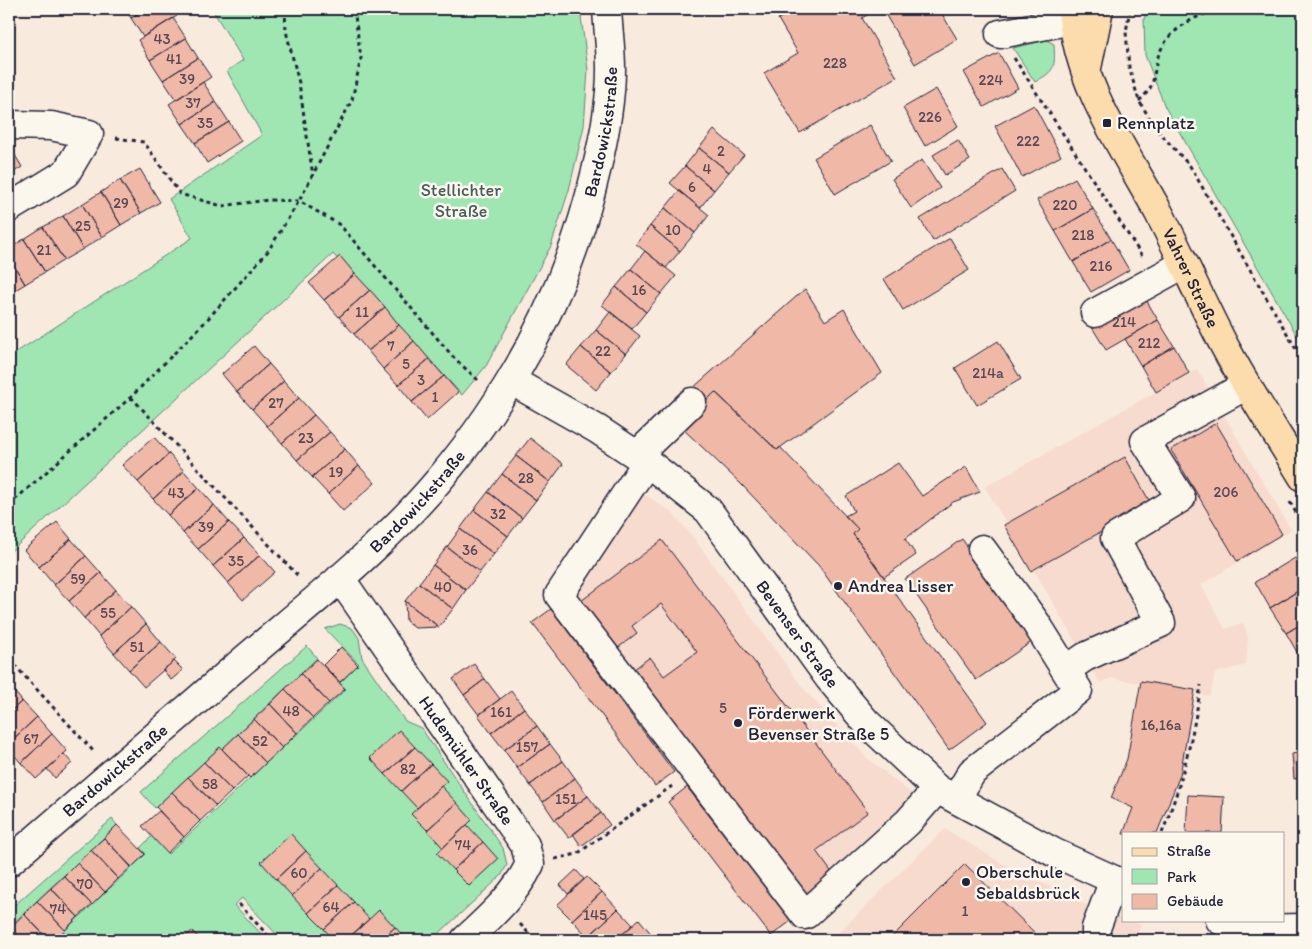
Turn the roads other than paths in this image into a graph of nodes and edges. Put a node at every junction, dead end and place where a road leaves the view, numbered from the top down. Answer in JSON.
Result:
{"nodes":[{"id":1,"x":607,"y":9,"type":"edge"},
{"id":2,"x":1085,"y":14,"type":"edge"},
{"id":3,"x":1000,"y":34,"type":"dead end"},
{"id":4,"x":9,"y":125,"type":"edge"},
{"id":5,"x":9,"y":208,"type":"edge"},
{"id":6,"x":1184,"y":264,"type":"junction"},
{"id":7,"x":1094,"y":313,"type":"dead end"},
{"id":8,"x":1247,"y":385,"type":"junction"},
{"id":9,"x":506,"y":390,"type":"junction"},
{"id":10,"x":692,"y":402,"type":"dead end"},
{"id":11,"x":642,"y":459,"type":"junction"},
{"id":12,"x":1303,"y":477,"type":"edge"},
{"id":13,"x":982,"y":549,"type":"dead end"},
{"id":14,"x":340,"y":578,"type":"junction"},
{"id":15,"x":1066,"y":670,"type":"junction"},
{"id":16,"x":947,"y":794,"type":"junction"},
{"id":17,"x":9,"y":862,"type":"edge"},
{"id":18,"x":1119,"y":882,"type":"edge"},
{"id":19,"x":1226,"y":922,"type":"edge"},
{"id":20,"x":1303,"y":928,"type":"edge"},
{"id":21,"x":465,"y":940,"type":"edge"},
{"id":22,"x":1096,"y":940,"type":"edge"}],
"edges":[{"from":1,"to":9,"type":"street","name":"Bardowickstraße"},
{"from":2,"to":3,"type":"street"},
{"from":2,"to":6,"type":"main road","name":"Vahrer Straße"},
{"from":4,"to":5,"type":"street"},
{"from":6,"to":7,"type":"street"},
{"from":6,"to":8,"type":"main road","name":"Vahrer Straße"},
{"from":8,"to":12,"type":"main road","name":"Vahrer Straße"},
{"from":8,"to":15,"type":"street"},
{"from":9,"to":11,"type":"street","name":"Bevenser Straße"},
{"from":9,"to":14,"type":"street","name":"Bardowickstraße"},
{"from":10,"to":11,"type":"street"},
{"from":11,"to":16,"type":"street","name":"Bevenser Straße"},
{"from":11,"to":16,"type":"street"},
{"from":13,"to":15,"type":"street"},
{"from":14,"to":17,"type":"street","name":"Bardowickstraße"},
{"from":14,"to":21,"type":"street","name":"Hudemühler Straße"},
{"from":15,"to":16,"type":"street"},
{"from":16,"to":18,"type":"street","name":"Bevenser Straße"},
{"from":18,"to":22,"type":"street"},
{"from":19,"to":20,"type":"street"}]}
